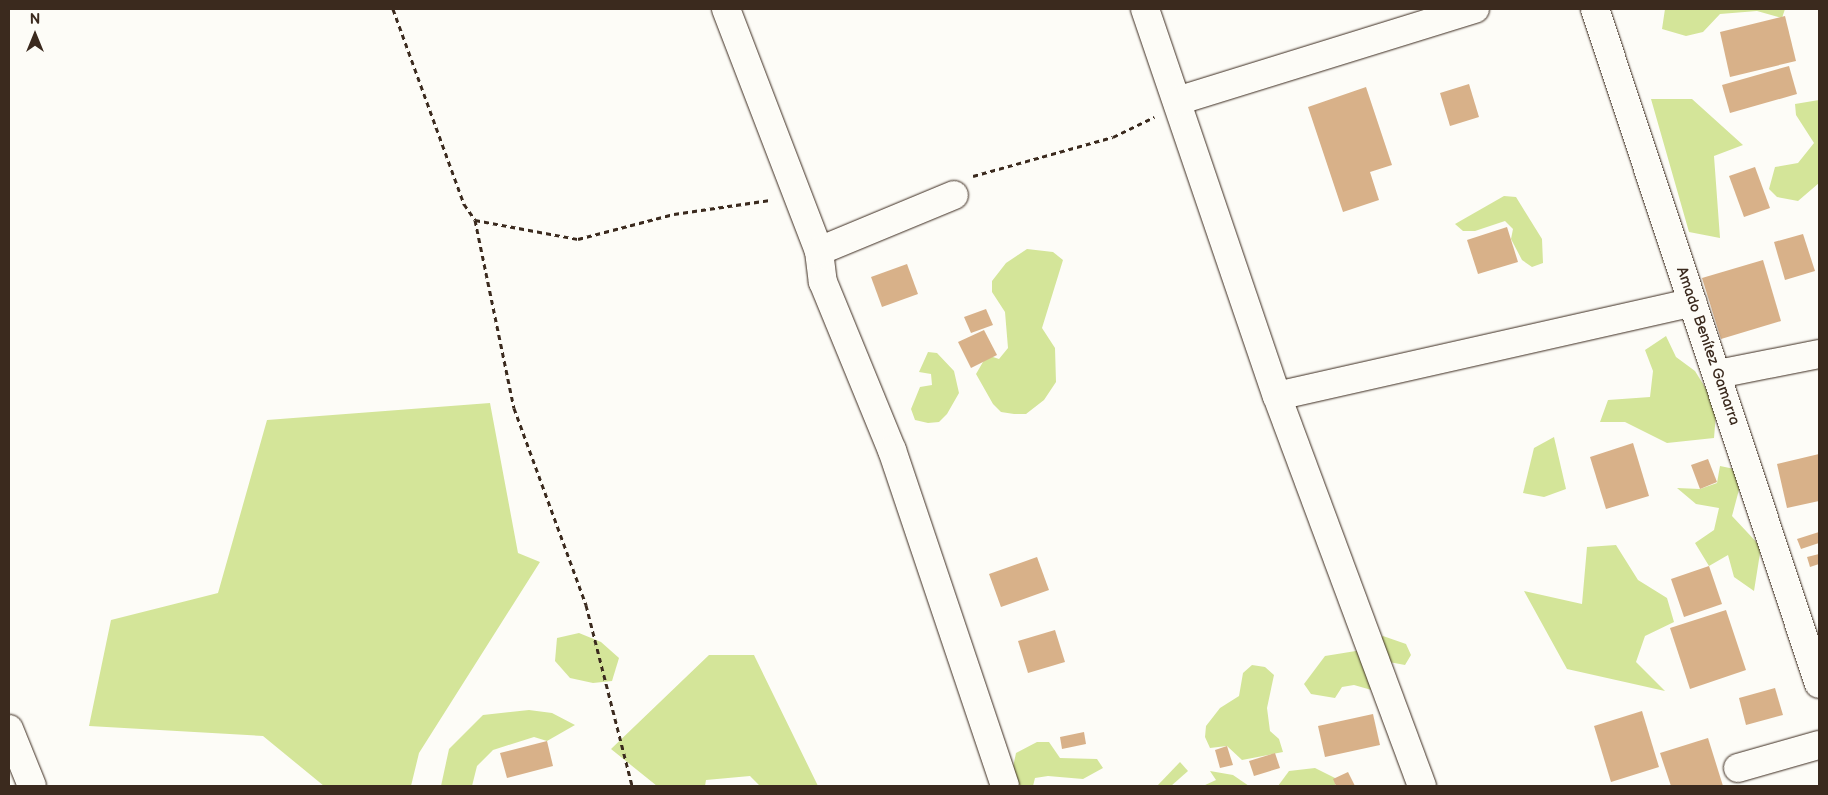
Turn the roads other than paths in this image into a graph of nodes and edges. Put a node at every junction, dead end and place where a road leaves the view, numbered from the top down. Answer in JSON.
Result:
{"nodes":[{"id":1,"x":726,"y":9,"type":"edge"},
{"id":2,"x":1145,"y":9,"type":"edge"},
{"id":3,"x":1476,"y":9,"type":"edge"},
{"id":4,"x":1595,"y":9,"type":"edge"},
{"id":5,"x":1177,"y":101,"type":"junction"},
{"id":6,"x":954,"y":195,"type":"road end"},
{"id":7,"x":819,"y":251,"type":"junction"},
{"id":8,"x":1693,"y":302,"type":"junction"},
{"id":9,"x":1819,"y":354,"type":"edge"},
{"id":10,"x":1718,"y":374,"type":"junction"},
{"id":11,"x":1276,"y":396,"type":"junction"},
{"id":12,"x":1819,"y":684,"type":"edge"},
{"id":13,"x":9,"y":728,"type":"edge"},
{"id":14,"x":1819,"y":745,"type":"edge"},
{"id":15,"x":1738,"y":768,"type":"dead end"},
{"id":16,"x":32,"y":786,"type":"edge"},
{"id":17,"x":1006,"y":786,"type":"edge"},
{"id":18,"x":1422,"y":786,"type":"edge"}],
"edges":[{"from":1,"to":7,"type":"street"},
{"from":2,"to":5,"type":"street"},
{"from":3,"to":5,"type":"street"},
{"from":4,"to":8,"type":"street","name":"Amado Benítez Gamarra"},
{"from":5,"to":11,"type":"street"},
{"from":6,"to":7,"type":"street"},
{"from":7,"to":17,"type":"street"},
{"from":8,"to":10,"type":"street","name":"Amado Benítez Gamarra"},
{"from":8,"to":11,"type":"street"},
{"from":9,"to":10,"type":"street"},
{"from":10,"to":12,"type":"street","name":"Amado Benítez Gamarra"},
{"from":11,"to":18,"type":"street"},
{"from":13,"to":16,"type":"street"},
{"from":14,"to":15,"type":"street"}]}
